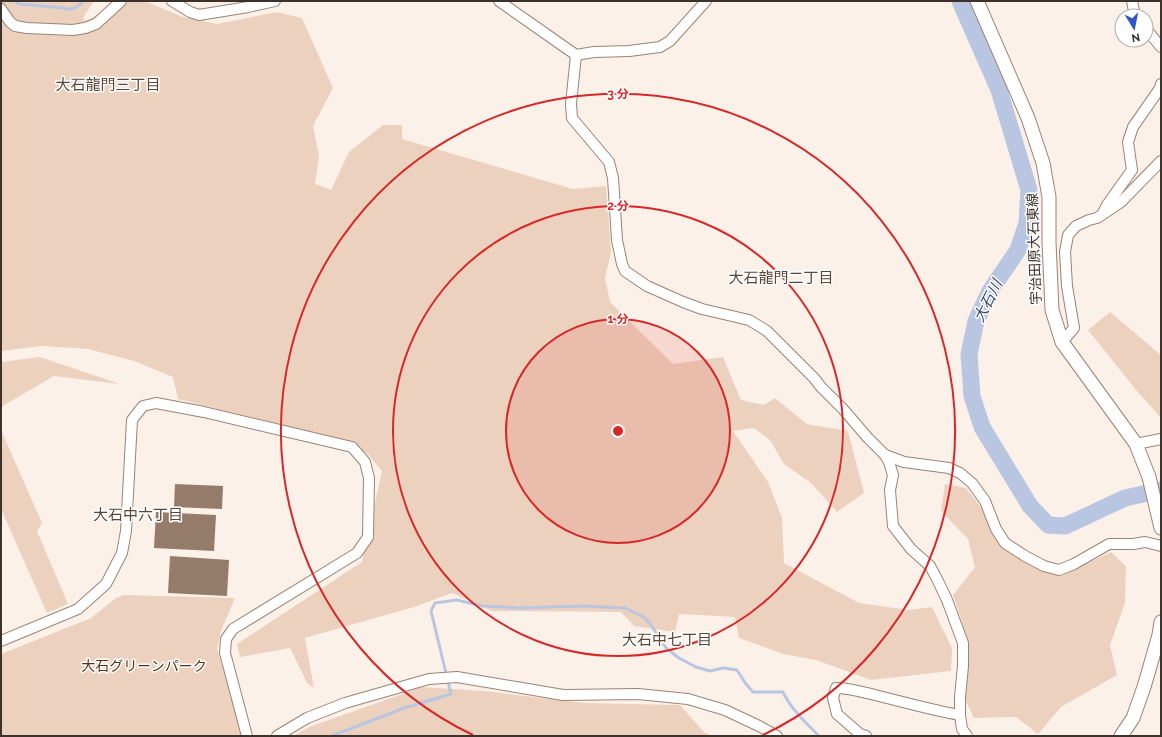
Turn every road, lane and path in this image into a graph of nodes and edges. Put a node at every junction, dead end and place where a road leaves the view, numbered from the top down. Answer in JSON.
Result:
{"nodes":[{"id":1,"x":121,"y":1,"type":"edge"},
{"id":2,"x":172,"y":1,"type":"edge"},
{"id":3,"x":276,"y":1,"type":"edge"},
{"id":4,"x":499,"y":1,"type":"edge"},
{"id":5,"x":706,"y":1,"type":"edge"},
{"id":6,"x":978,"y":1,"type":"edge"},
{"id":7,"x":1,"y":9,"type":"edge"},
{"id":8,"x":1154,"y":39,"type":"edge"},
{"id":9,"x":1161,"y":47,"type":"edge"},
{"id":10,"x":576,"y":55,"type":"junction"},
{"id":11,"x":1161,"y":84,"type":"edge"},
{"id":12,"x":1161,"y":161,"type":"edge"},
{"id":13,"x":1102,"y":214,"type":"junction"},
{"id":14,"x":1062,"y":342,"type":"junction"},
{"id":15,"x":1161,"y":439,"type":"edge"},
{"id":16,"x":1136,"y":444,"type":"junction"},
{"id":17,"x":885,"y":455,"type":"junction"},
{"id":18,"x":1161,"y":528,"type":"edge"},
{"id":19,"x":1161,"y":546,"type":"edge"},
{"id":20,"x":1161,"y":622,"type":"edge"},
{"id":21,"x":1,"y":641,"type":"edge"},
{"id":22,"x":960,"y":715,"type":"junction"},
{"id":23,"x":247,"y":736,"type":"edge"},
{"id":24,"x":277,"y":736,"type":"edge"},
{"id":25,"x":777,"y":736,"type":"edge"},
{"id":26,"x":866,"y":736,"type":"edge"},
{"id":27,"x":967,"y":736,"type":"edge"},
{"id":28,"x":1121,"y":736,"type":"edge"}],
"edges":[{"from":1,"to":7,"type":"street"},
{"from":2,"to":3,"type":"street"},
{"from":4,"to":10,"type":"street"},
{"from":5,"to":10,"type":"street"},
{"from":6,"to":14,"type":"main road","name":"宇治田原大石東線"},
{"from":8,"to":9,"type":"street"},
{"from":10,"to":17,"type":"street"},
{"from":11,"to":13,"type":"street"},
{"from":12,"to":13,"type":"street"},
{"from":13,"to":14,"type":"street"},
{"from":14,"to":16,"type":"main road","name":"宇治田原大石東線"},
{"from":15,"to":16,"type":"street"},
{"from":16,"to":18,"type":"main road","name":"宇治田原大石東線"},
{"from":17,"to":19,"type":"street"},
{"from":17,"to":22,"type":"street"},
{"from":20,"to":28,"type":"main road"},
{"from":21,"to":23,"type":"street"},
{"from":22,"to":26,"type":"street"},
{"from":22,"to":27,"type":"street"},
{"from":24,"to":25,"type":"street"}]}
